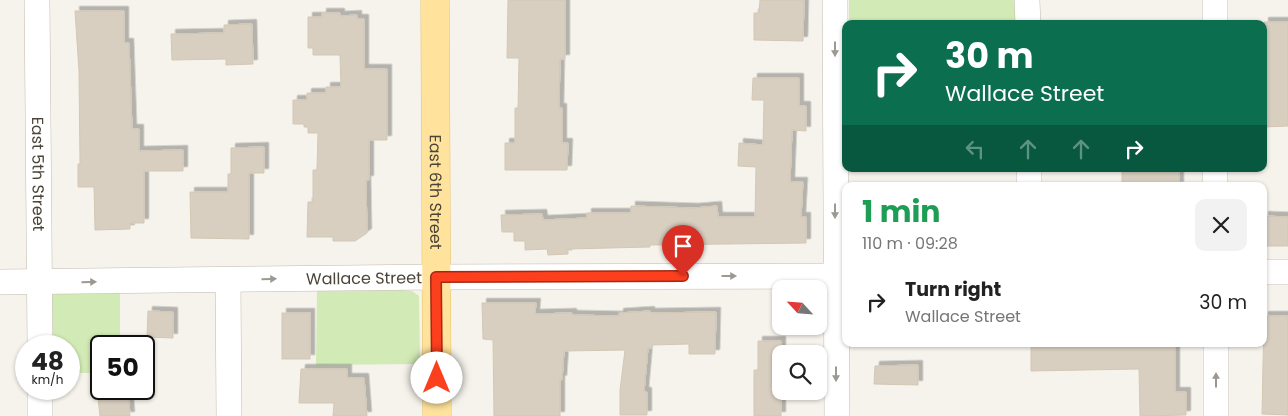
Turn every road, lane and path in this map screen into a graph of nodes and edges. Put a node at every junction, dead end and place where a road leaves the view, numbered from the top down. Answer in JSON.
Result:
{"nodes":[{"id":1,"x":37,"y":0,"type":"edge"},
{"id":2,"x":434,"y":0,"type":"edge"},
{"id":3,"x":835,"y":0,"type":"edge"},
{"id":4,"x":1028,"y":0,"type":"edge"},
{"id":5,"x":1215,"y":0,"type":"edge"},
{"id":6,"x":1028,"y":20,"type":"edge"},
{"id":7,"x":1215,"y":20,"type":"edge"},
{"id":8,"x":1267,"y":272,"type":"edge"},
{"id":9,"x":1288,"y":272,"type":"edge"},
{"id":10,"x":841,"y":276,"type":"edge"},
{"id":11,"x":436,"y":277,"type":"junction"},
{"id":12,"x":228,"y":280,"type":"junction"},
{"id":13,"x":0,"y":282,"type":"edge"},
{"id":14,"x":40,"y":282,"type":"junction"},
{"id":15,"x":40,"y":335,"type":"edge"},
{"id":16,"x":1216,"y":347,"type":"edge"},
{"id":17,"x":40,"y":400,"type":"edge"},
{"id":18,"x":40,"y":416,"type":"edge"},
{"id":19,"x":229,"y":416,"type":"edge"},
{"id":20,"x":437,"y":416,"type":"edge"},
{"id":21,"x":836,"y":416,"type":"edge"},
{"id":22,"x":1216,"y":416,"type":"edge"}],
"edges":[{"from":1,"to":14,"type":"street","name":"East 5th Street"},
{"from":2,"to":11,"type":"main road","name":"East 6th Street"},
{"from":3,"to":10,"type":"street","one_way":true},
{"from":4,"to":6,"type":"street"},
{"from":5,"to":7,"type":"street"},
{"from":8,"to":9,"type":"street"},
{"from":11,"to":10,"type":"street","name":"Wallace Street","one_way":true},
{"from":10,"to":21,"type":"street","one_way":true},
{"from":12,"to":11,"type":"street","name":"Wallace Street","one_way":true},
{"from":11,"to":20,"type":"main road","name":"East 6th Street"},
{"from":14,"to":12,"type":"street","name":"Wallace Street","one_way":true},
{"from":12,"to":19,"type":"street"},
{"from":13,"to":14,"type":"street","name":"Wallace Street"},
{"from":14,"to":15,"type":"street","name":"East 5th Street"},
{"from":22,"to":16,"type":"street","one_way":true},
{"from":17,"to":18,"type":"street"}]}
